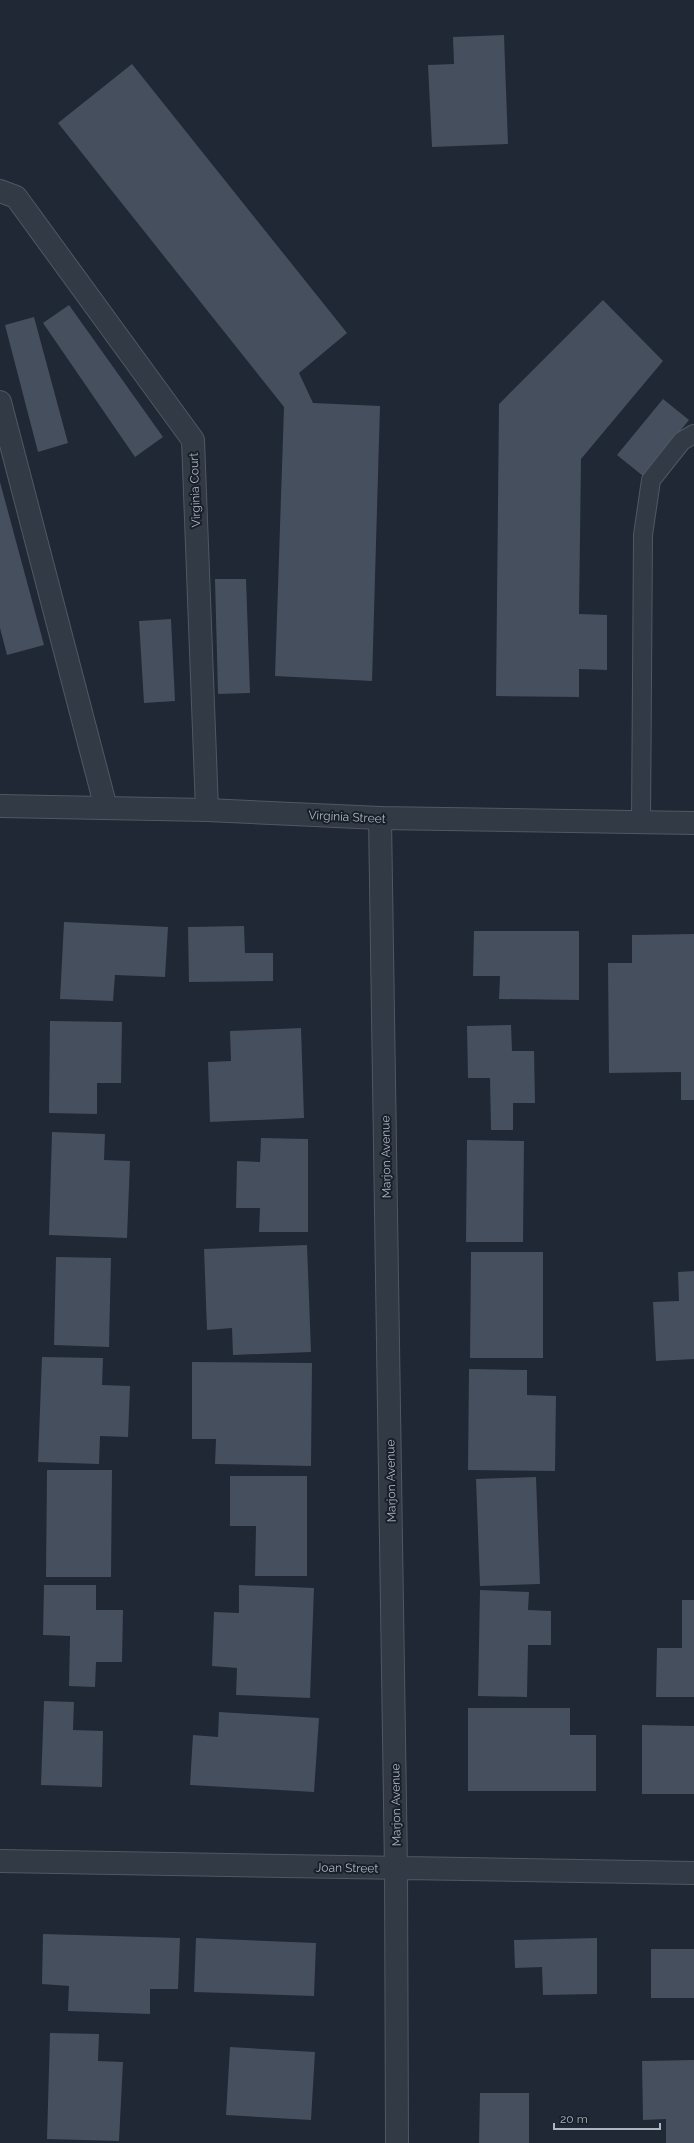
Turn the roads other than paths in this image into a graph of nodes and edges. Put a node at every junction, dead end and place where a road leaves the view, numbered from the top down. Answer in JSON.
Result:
{"nodes":[{"id":1,"x":0,"y":191,"type":"edge"},
{"id":2,"x":0,"y":402,"type":"edge"},
{"id":3,"x":694,"y":434,"type":"edge"},
{"id":4,"x":0,"y":806,"type":"edge"},
{"id":5,"x":106,"y":808,"type":"junction"},
{"id":6,"x":207,"y":810,"type":"junction"},
{"id":7,"x":380,"y":818,"type":"junction"},
{"id":8,"x":641,"y":823,"type":"junction"},
{"id":9,"x":694,"y":823,"type":"edge"},
{"id":10,"x":0,"y":1861,"type":"edge"},
{"id":11,"x":396,"y":1869,"type":"junction"},
{"id":12,"x":694,"y":1873,"type":"edge"},
{"id":13,"x":397,"y":2143,"type":"edge"}],
"edges":[{"from":1,"to":6,"type":"street","name":"Virginia Court"},
{"from":2,"to":5,"type":"street"},
{"from":3,"to":8,"type":"lane"},
{"from":4,"to":5,"type":"street","name":"Virginia Street"},
{"from":5,"to":6,"type":"street","name":"Virginia Street"},
{"from":6,"to":7,"type":"street","name":"Virginia Street"},
{"from":7,"to":8,"type":"street","name":"Virginia Street"},
{"from":7,"to":11,"type":"street","name":"Marjon Avenue"},
{"from":8,"to":9,"type":"street","name":"Virginia Street"},
{"from":10,"to":11,"type":"street","name":"Joan Street"},
{"from":11,"to":12,"type":"street","name":"Joan Street"},
{"from":11,"to":13,"type":"street","name":"Marjon Avenue"}]}
